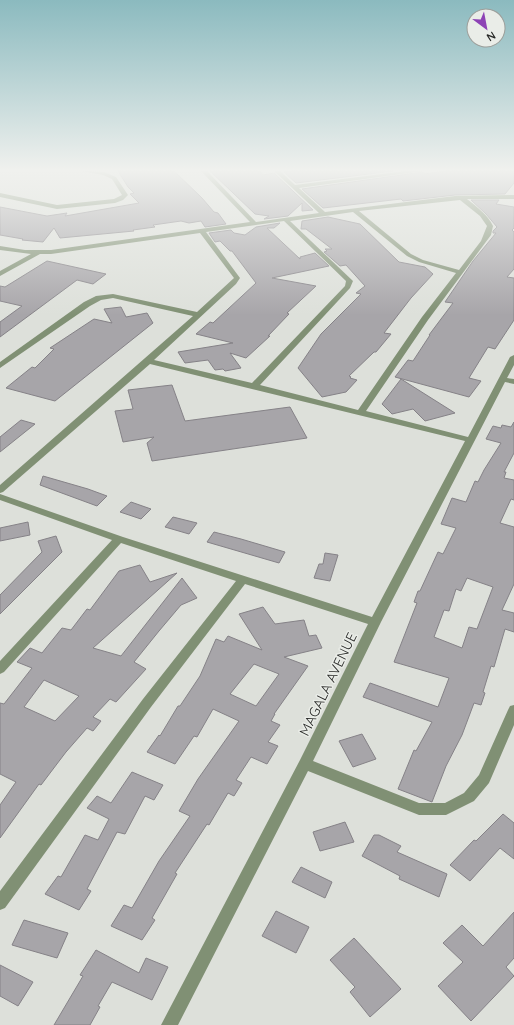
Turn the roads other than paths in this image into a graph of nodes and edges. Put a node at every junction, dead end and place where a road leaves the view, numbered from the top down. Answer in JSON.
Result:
{"nodes":[{"id":1,"x":250,"y":219,"type":"edge"},
{"id":2,"x":293,"y":219,"type":"edge"},
{"id":3,"x":365,"y":219,"type":"edge"},
{"id":4,"x":486,"y":219,"type":"edge"},
{"id":5,"x":286,"y":220,"type":"junction"},
{"id":6,"x":255,"y":224,"type":"junction"},
{"id":7,"x":202,"y":231,"type":"junction"},
{"id":8,"x":0,"y":248,"type":"edge"},
{"id":9,"x":37,"y":253,"type":"junction"},
{"id":10,"x":460,"y":272,"type":"junction"},
{"id":11,"x":0,"y":274,"type":"edge"},
{"id":12,"x":199,"y":315,"type":"junction"},
{"id":13,"x":514,"y":357,"type":"edge"},
{"id":14,"x":148,"y":361,"type":"junction"},
{"id":15,"x":0,"y":366,"type":"edge"},
{"id":16,"x":508,"y":380,"type":"edge"},
{"id":17,"x":254,"y":386,"type":"junction"},
{"id":18,"x":361,"y":412,"type":"junction"},
{"id":19,"x":470,"y":440,"type":"junction"},
{"id":20,"x":0,"y":490,"type":"edge"},
{"id":21,"x":0,"y":497,"type":"edge"},
{"id":22,"x":119,"y":539,"type":"junction"},
{"id":23,"x":243,"y":579,"type":"junction"},
{"id":24,"x":375,"y":622,"type":"junction"},
{"id":25,"x":0,"y":669,"type":"edge"},
{"id":26,"x":514,"y":710,"type":"edge"},
{"id":27,"x":305,"y":764,"type":"junction"},
{"id":28,"x":0,"y":903,"type":"edge"},
{"id":29,"x":169,"y":1025,"type":"edge"}],
"edges":[{"from":1,"to":6,"type":"street"},
{"from":2,"to":5,"type":"street"},
{"from":3,"to":10,"type":"street"},
{"from":4,"to":10,"type":"street"},
{"from":5,"to":6,"type":"street"},
{"from":5,"to":17,"type":"street"},
{"from":6,"to":7,"type":"street"},
{"from":7,"to":9,"type":"street"},
{"from":7,"to":12,"type":"street"},
{"from":8,"to":9,"type":"street"},
{"from":9,"to":11,"type":"street"},
{"from":10,"to":18,"type":"street"},
{"from":12,"to":14,"type":"street"},
{"from":12,"to":15,"type":"street"},
{"from":13,"to":16,"type":"street","name":"MAGALA AVENUE"},
{"from":14,"to":17,"type":"street"},
{"from":14,"to":20,"type":"street"},
{"from":16,"to":19,"type":"street","name":"MAGALA AVENUE"},
{"from":17,"to":18,"type":"street"},
{"from":18,"to":19,"type":"street"},
{"from":19,"to":24,"type":"street","name":"MAGALA AVENUE"},
{"from":21,"to":22,"type":"street"},
{"from":22,"to":23,"type":"street"},
{"from":22,"to":25,"type":"street"},
{"from":23,"to":24,"type":"street"},
{"from":23,"to":28,"type":"street"},
{"from":24,"to":27,"type":"street","name":"MAGALA AVENUE"},
{"from":26,"to":27,"type":"street"},
{"from":27,"to":29,"type":"street","name":"MAGALA AVENUE"}]}
